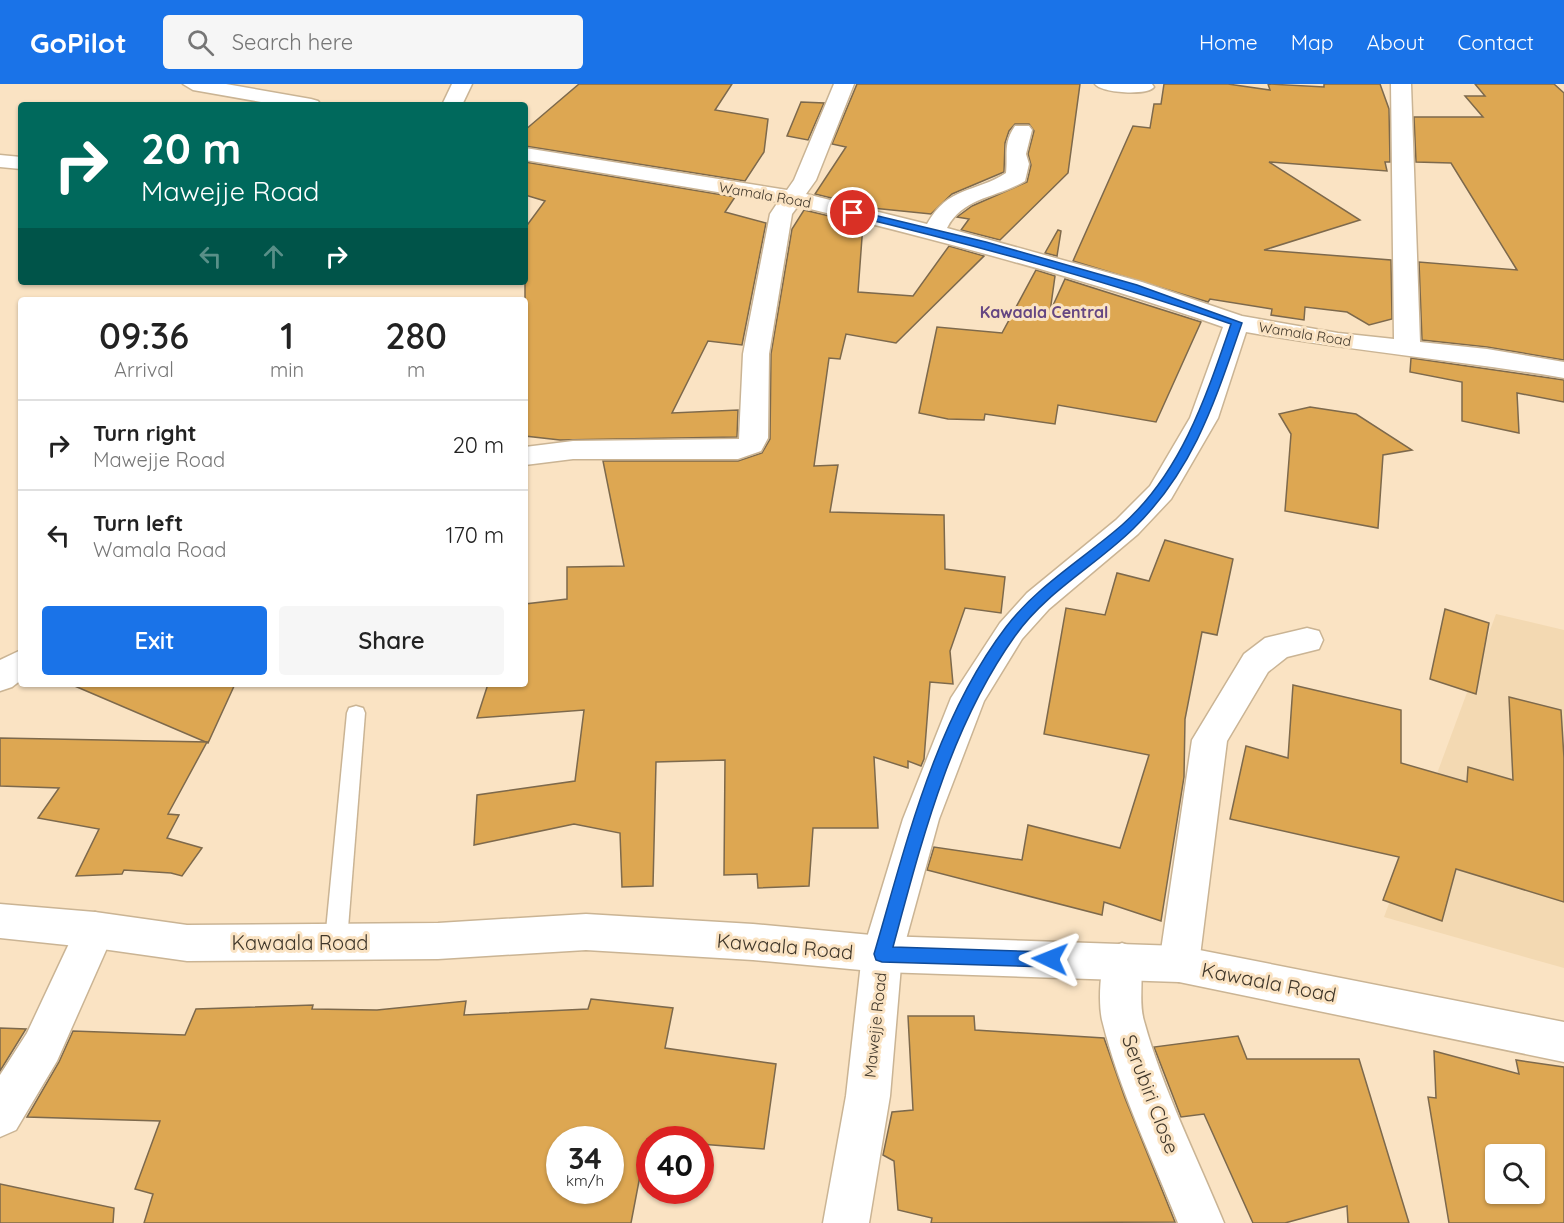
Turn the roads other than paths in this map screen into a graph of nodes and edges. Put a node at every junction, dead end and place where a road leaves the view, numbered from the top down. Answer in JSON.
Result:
{"nodes":[{"id":1,"x":193,"y":84,"type":"edge"},
{"id":2,"x":462,"y":84,"type":"edge"},
{"id":3,"x":844,"y":84,"type":"edge"},
{"id":4,"x":1105,"y":84,"type":"edge"},
{"id":5,"x":1401,"y":84,"type":"edge"},
{"id":6,"x":1144,"y":87,"type":"dead end"},
{"id":7,"x":294,"y":102,"type":"edge"},
{"id":8,"x":453,"y":102,"type":"edge"},
{"id":9,"x":1022,"y":130,"type":"dead end"},
{"id":10,"x":528,"y":154,"type":"edge"},
{"id":11,"x":0,"y":161,"type":"edge"},
{"id":12,"x":18,"y":163,"type":"edge"},
{"id":13,"x":793,"y":198,"type":"junction"},
{"id":14,"x":934,"y":232,"type":"junction"},
{"id":15,"x":1237,"y":323,"type":"junction"},
{"id":16,"x":1407,"y":347,"type":"junction"},
{"id":17,"x":1564,"y":370,"type":"edge"},
{"id":18,"x":528,"y":456,"type":"edge"},
{"id":19,"x":1307,"y":640,"type":"dead end"},
{"id":20,"x":18,"y":664,"type":"edge"},
{"id":21,"x":0,"y":678,"type":"edge"},
{"id":22,"x":356,"y":713,"type":"dead end"},
{"id":23,"x":0,"y":921,"type":"edge"},
{"id":24,"x":95,"y":930,"type":"junction"},
{"id":25,"x":336,"y":941,"type":"junction"},
{"id":26,"x":882,"y":954,"type":"junction"},
{"id":27,"x":1122,"y":962,"type":"junction"},
{"id":28,"x":1179,"y":964,"type":"junction"},
{"id":29,"x":1564,"y":1042,"type":"edge"},
{"id":30,"x":0,"y":1115,"type":"edge"},
{"id":31,"x":846,"y":1223,"type":"edge"},
{"id":32,"x":1201,"y":1223,"type":"edge"}],
"edges":[{"from":1,"to":7,"type":"street"},
{"from":2,"to":8,"type":"street"},
{"from":3,"to":13,"type":"street"},
{"from":4,"to":6,"type":"street"},
{"from":5,"to":16,"type":"street"},
{"from":9,"to":14,"type":"street"},
{"from":10,"to":13,"type":"street","name":"Wamala Road"},
{"from":11,"to":12,"type":"street"},
{"from":13,"to":14,"type":"street","name":"Wamala Road"},
{"from":13,"to":18,"type":"street"},
{"from":14,"to":15,"type":"street","name":"Wamala Road"},
{"from":15,"to":16,"type":"street","name":"Wamala Road"},
{"from":15,"to":26,"type":"street","name":"Mawejje Road"},
{"from":16,"to":17,"type":"street","name":"Wamala Road"},
{"from":19,"to":28,"type":"street"},
{"from":20,"to":21,"type":"street"},
{"from":22,"to":25,"type":"lane"},
{"from":23,"to":24,"type":"street","name":"Kawaala Road"},
{"from":24,"to":25,"type":"street","name":"Kawaala Road"},
{"from":24,"to":30,"type":"street"},
{"from":25,"to":26,"type":"street","name":"Kawaala Road"},
{"from":26,"to":27,"type":"street","name":"Kawaala Road"},
{"from":26,"to":31,"type":"street","name":"Mawejje Road"},
{"from":27,"to":28,"type":"street","name":"Kawaala Road"},
{"from":27,"to":32,"type":"street","name":"Serubiri Close"},
{"from":28,"to":29,"type":"street","name":"Kawaala Road"}]}
